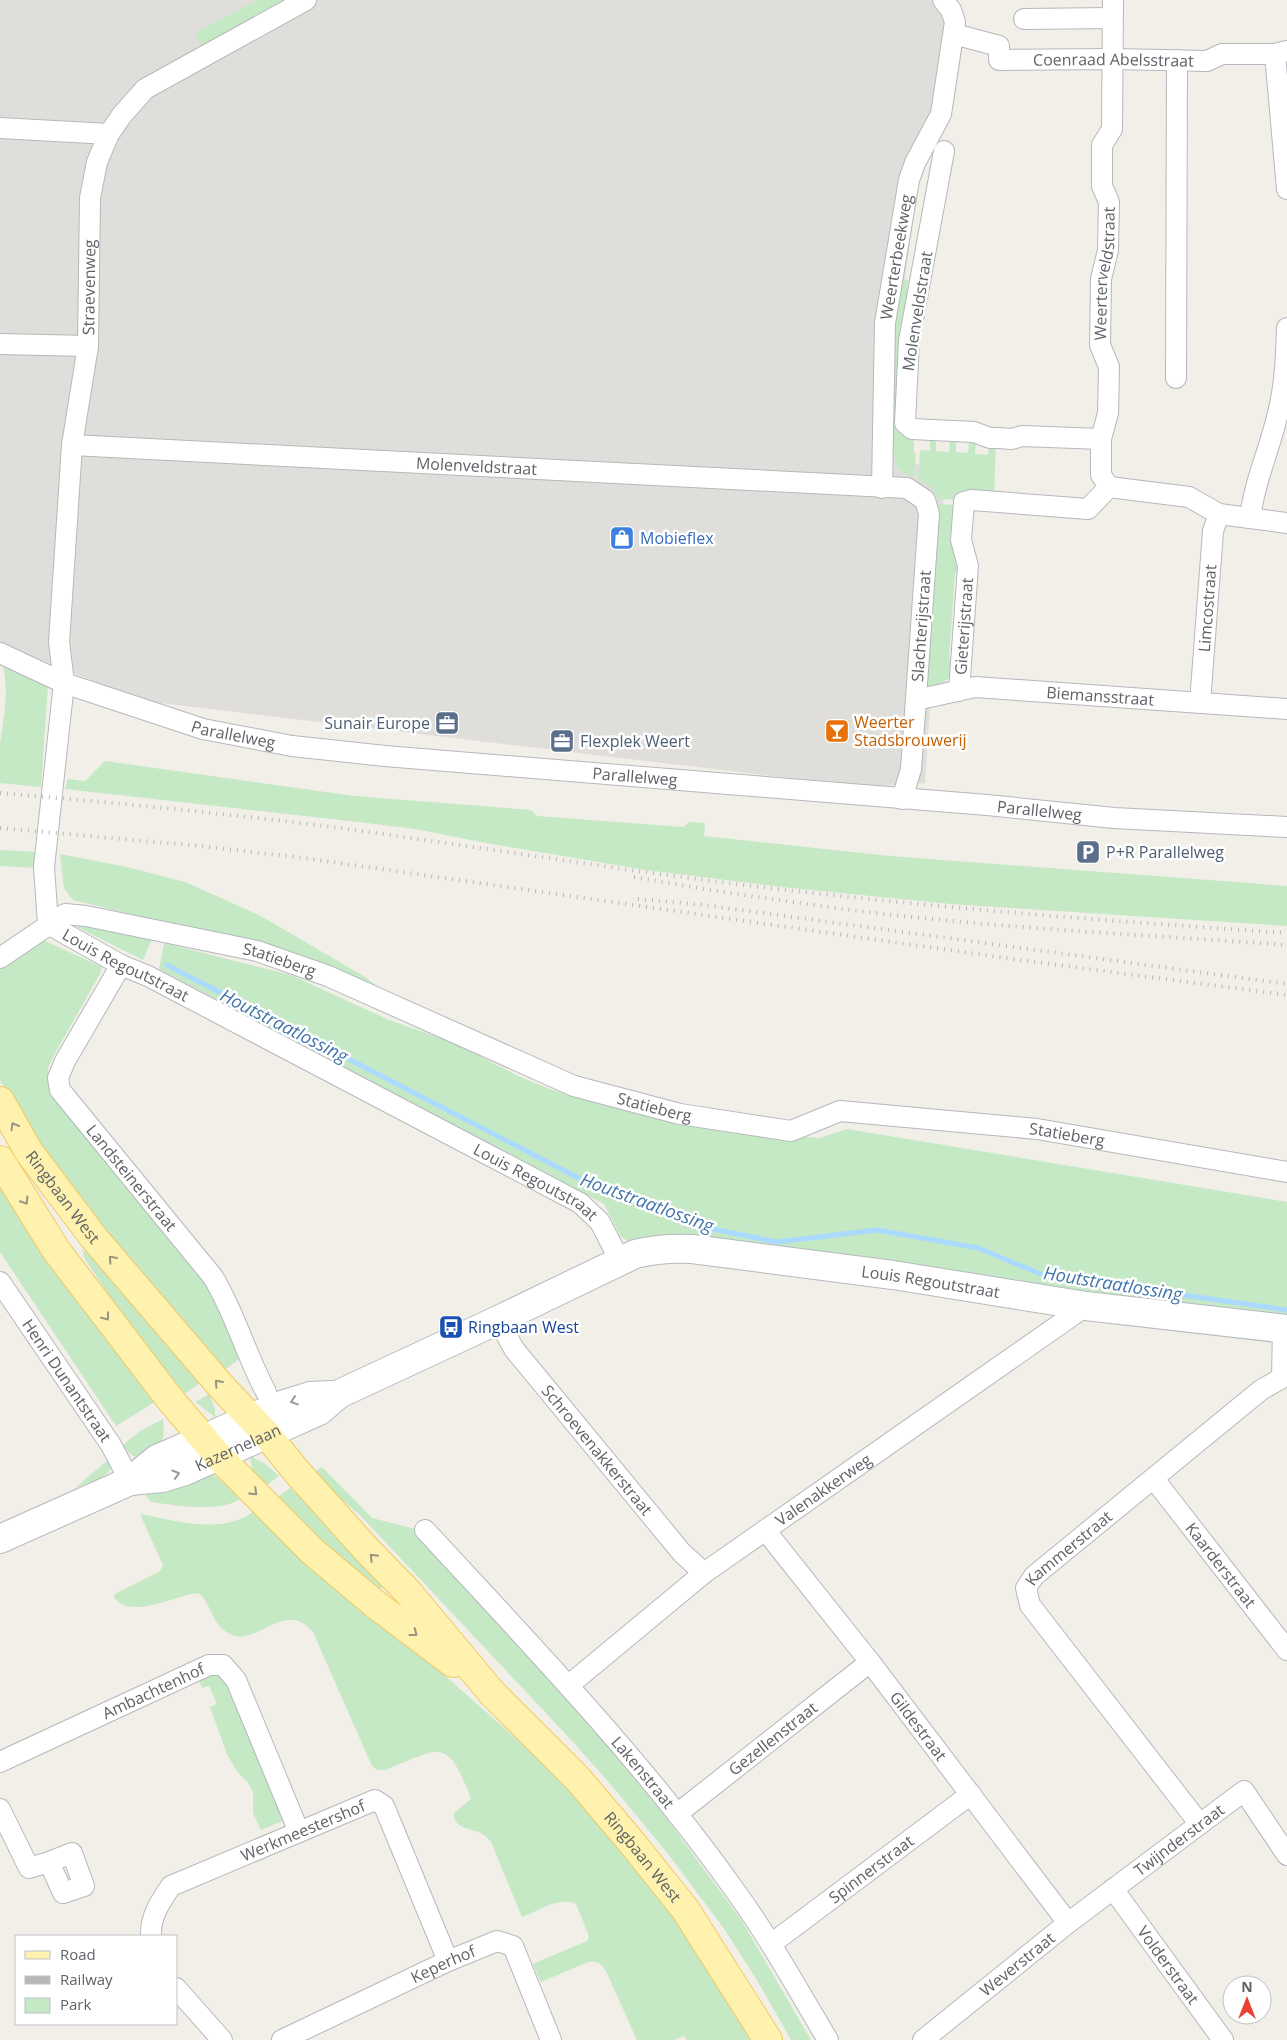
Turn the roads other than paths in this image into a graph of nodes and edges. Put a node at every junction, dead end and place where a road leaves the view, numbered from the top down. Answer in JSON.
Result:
{"nodes":[{"id":1,"x":306,"y":0,"type":"edge"},
{"id":2,"x":943,"y":0,"type":"edge"},
{"id":3,"x":1112,"y":9,"type":"edge"},
{"id":4,"x":1024,"y":18,"type":"dead end"},
{"id":5,"x":954,"y":34,"type":"junction"},
{"id":6,"x":1281,"y":53,"type":"edge"},
{"id":7,"x":1114,"y":59,"type":"junction"},
{"id":8,"x":1176,"y":60,"type":"junction"},
{"id":9,"x":0,"y":128,"type":"edge"},
{"id":10,"x":109,"y":134,"type":"junction"},
{"id":11,"x":944,"y":151,"type":"dead end"},
{"id":12,"x":1287,"y":189,"type":"edge"},
{"id":13,"x":1287,"y":328,"type":"edge"},
{"id":14,"x":0,"y":344,"type":"edge"},
{"id":15,"x":88,"y":346,"type":"junction"},
{"id":16,"x":1176,"y":378,"type":"dead end"},
{"id":17,"x":1100,"y":439,"type":"junction"},
{"id":18,"x":72,"y":445,"type":"junction"},
{"id":19,"x":1109,"y":487,"type":"junction"},
{"id":20,"x":882,"y":488,"type":"junction"},
{"id":21,"x":1219,"y":514,"type":"junction"},
{"id":22,"x":1250,"y":518,"type":"junction"},
{"id":23,"x":1287,"y":524,"type":"edge"},
{"id":24,"x":0,"y":652,"type":"edge"},
{"id":25,"x":64,"y":684,"type":"junction"},
{"id":26,"x":959,"y":691,"type":"junction"},
{"id":27,"x":916,"y":700,"type":"junction"},
{"id":28,"x":1200,"y":703,"type":"junction"},
{"id":29,"x":1287,"y":709,"type":"edge"},
{"id":30,"x":902,"y":798,"type":"junction"},
{"id":31,"x":1287,"y":827,"type":"edge"},
{"id":32,"x":48,"y":924,"type":"junction"},
{"id":33,"x":0,"y":958,"type":"edge"},
{"id":34,"x":121,"y":965,"type":"junction"},
{"id":35,"x":0,"y":1101,"type":"edge"},
{"id":36,"x":0,"y":1160,"type":"edge"},
{"id":37,"x":1287,"y":1172,"type":"edge"},
{"id":38,"x":620,"y":1261,"type":"junction"},
{"id":39,"x":0,"y":1282,"type":"edge"},
{"id":40,"x":1086,"y":1306,"type":"junction"},
{"id":41,"x":498,"y":1320,"type":"junction"},
{"id":42,"x":1285,"y":1328,"type":"edge"},
{"id":43,"x":1285,"y":1379,"type":"edge"},
{"id":44,"x":266,"y":1392,"type":"dead end"},
{"id":45,"x":260,"y":1426,"type":"junction"},
{"id":46,"x":211,"y":1448,"type":"junction"},
{"id":47,"x":1154,"y":1479,"type":"junction"},
{"id":48,"x":130,"y":1481,"type":"junction"},
{"id":49,"x":425,"y":1530,"type":"dead end"},
{"id":50,"x":765,"y":1530,"type":"junction"},
{"id":51,"x":0,"y":1538,"type":"edge"},
{"id":52,"x":704,"y":1573,"type":"junction"},
{"id":53,"x":1287,"y":1650,"type":"edge"},
{"id":54,"x":870,"y":1662,"type":"junction"},
{"id":55,"x":569,"y":1685,"type":"junction"},
{"id":56,"x":492,"y":1693,"type":"junction"},
{"id":57,"x":0,"y":1762,"type":"edge"},
{"id":58,"x":971,"y":1794,"type":"junction"},
{"id":59,"x":0,"y":1808,"type":"edge"},
{"id":60,"x":677,"y":1814,"type":"junction"},
{"id":61,"x":1199,"y":1823,"type":"junction"},
{"id":62,"x":299,"y":1832,"type":"junction"},
{"id":63,"x":1287,"y":1855,"type":"edge"},
{"id":64,"x":50,"y":1862,"type":"dead end"},
{"id":65,"x":1113,"y":1889,"type":"junction"},
{"id":66,"x":1068,"y":1924,"type":"junction"},
{"id":67,"x":151,"y":1935,"type":"edge"},
{"id":68,"x":771,"y":1944,"type":"junction"},
{"id":69,"x":448,"y":1961,"type":"junction"},
{"id":70,"x":178,"y":1990,"type":"edge"},
{"id":71,"x":925,"y":2039,"type":"edge"},
{"id":72,"x":222,"y":2040,"type":"edge"},
{"id":73,"x":282,"y":2040,"type":"edge"},
{"id":74,"x":551,"y":2040,"type":"edge"},
{"id":75,"x":768,"y":2040,"type":"edge"},
{"id":76,"x":828,"y":2040,"type":"edge"},
{"id":77,"x":1223,"y":2040,"type":"edge"}],
"edges":[{"from":1,"to":10,"type":"street","name":"Straevenweg"},
{"from":2,"to":5,"type":"street","name":"Weerterbeekweg"},
{"from":3,"to":4,"type":"street"},
{"from":3,"to":7,"type":"street","name":"Weerterveldstraat"},
{"from":5,"to":7,"type":"street","name":"Coenraad Abelsstraat"},
{"from":5,"to":20,"type":"street","name":"Weerterbeekweg"},
{"from":6,"to":8,"type":"street","name":"Coenraad Abelsstraat"},
{"from":6,"to":12,"type":"street"},
{"from":7,"to":8,"type":"street","name":"Coenraad Abelsstraat"},
{"from":7,"to":17,"type":"street","name":"Weerterveldstraat"},
{"from":8,"to":16,"type":"street"},
{"from":9,"to":10,"type":"street"},
{"from":10,"to":15,"type":"street","name":"Straevenweg"},
{"from":11,"to":17,"type":"street","name":"Molenveldstraat"},
{"from":13,"to":22,"type":"street"},
{"from":14,"to":15,"type":"street"},
{"from":15,"to":18,"type":"street","name":"Straevenweg"},
{"from":17,"to":19,"type":"street","name":"Weerterveldstraat"},
{"from":18,"to":20,"type":"street","name":"Molenveldstraat"},
{"from":18,"to":25,"type":"street","name":"Straevenweg"},
{"from":19,"to":21,"type":"street"},
{"from":19,"to":26,"type":"street","name":"Gieterijstraat"},
{"from":20,"to":27,"type":"street","name":"Slachterijstraat"},
{"from":21,"to":22,"type":"street"},
{"from":21,"to":28,"type":"street","name":"Limcostraat"},
{"from":22,"to":23,"type":"street"},
{"from":24,"to":25,"type":"street","name":"Parallelweg"},
{"from":25,"to":30,"type":"street","name":"Parallelweg"},
{"from":25,"to":32,"type":"street","name":"Louis Regoutstraat"},
{"from":26,"to":27,"type":"street","name":"Biemansstraat"},
{"from":26,"to":28,"type":"street","name":"Biemansstraat"},
{"from":27,"to":30,"type":"street","name":"Slachterijstraat"},
{"from":28,"to":29,"type":"street","name":"Biemansstraat"},
{"from":30,"to":31,"type":"street","name":"Parallelweg"},
{"from":32,"to":33,"type":"street","name":"Statieberg"},
{"from":32,"to":34,"type":"street","name":"Louis Regoutstraat"},
{"from":32,"to":37,"type":"street","name":"Statieberg"},
{"from":34,"to":38,"type":"street","name":"Louis Regoutstraat"},
{"from":34,"to":44,"type":"street","name":"Landsteinerstraat"},
{"from":45,"to":35,"type":"main road","name":"Ringbaan West","one_way":true},
{"from":36,"to":46,"type":"main road","name":"Ringbaan West","one_way":true},
{"from":38,"to":40,"type":"street","name":"Louis Regoutstraat"},
{"from":38,"to":41,"type":"street","name":"Kazernelaan"},
{"from":39,"to":48,"type":"street","name":"Henri Dunantstraat"},
{"from":40,"to":42,"type":"street","name":"Louis Regoutstraat"},
{"from":40,"to":50,"type":"street","name":"Valenakkerweg"},
{"from":41,"to":45,"type":"street","name":"Kazernelaan"},
{"from":41,"to":52,"type":"street","name":"Schroevenakkerstraat"},
{"from":42,"to":43,"type":"street","name":"Kammerstraat"},
{"from":43,"to":47,"type":"street","name":"Kammerstraat"},
{"from":45,"to":46,"type":"street","name":"Kazernelaan"},
{"from":56,"to":45,"type":"main road","name":"Ringbaan West","one_way":true},
{"from":46,"to":48,"type":"street","name":"Kazernelaan"},
{"from":46,"to":56,"type":"main road","name":"Ringbaan West","one_way":true},
{"from":47,"to":53,"type":"street","name":"Kaarderstraat"},
{"from":47,"to":61,"type":"street","name":"Kammerstraat"},
{"from":48,"to":51,"type":"street","name":"Kazernelaan"},
{"from":49,"to":55,"type":"street","name":"Lakenstraat"},
{"from":50,"to":52,"type":"street","name":"Valenakkerweg"},
{"from":50,"to":54,"type":"street","name":"Gildestraat"},
{"from":52,"to":55,"type":"street","name":"Valenakkerweg"},
{"from":54,"to":58,"type":"street","name":"Gildestraat"},
{"from":54,"to":60,"type":"street","name":"Gezellenstraat"},
{"from":55,"to":60,"type":"street","name":"Lakenstraat"},
{"from":56,"to":75,"type":"main road","name":"Ringbaan West"},
{"from":57,"to":62,"type":"street","name":"Ambachtenhof"},
{"from":58,"to":66,"type":"street","name":"Gildestraat"},
{"from":58,"to":68,"type":"street","name":"Spinnerstraat"},
{"from":59,"to":64,"type":"street"},
{"from":60,"to":68,"type":"street","name":"Lakenstraat"},
{"from":61,"to":63,"type":"street","name":"Twijnderstraat"},
{"from":61,"to":65,"type":"street","name":"Twijnderstraat"},
{"from":62,"to":67,"type":"street","name":"Werkmeestershof"},
{"from":62,"to":69,"type":"street","name":"Werkmeestershof"},
{"from":65,"to":66,"type":"street","name":"Weverstraat"},
{"from":65,"to":77,"type":"street","name":"Volderstraat"},
{"from":66,"to":71,"type":"street","name":"Weverstraat"},
{"from":68,"to":76,"type":"street","name":"Lakenstraat"},
{"from":69,"to":73,"type":"street","name":"Keperhof"},
{"from":69,"to":74,"type":"street","name":"Keperhof"},
{"from":70,"to":72,"type":"street"}]}
